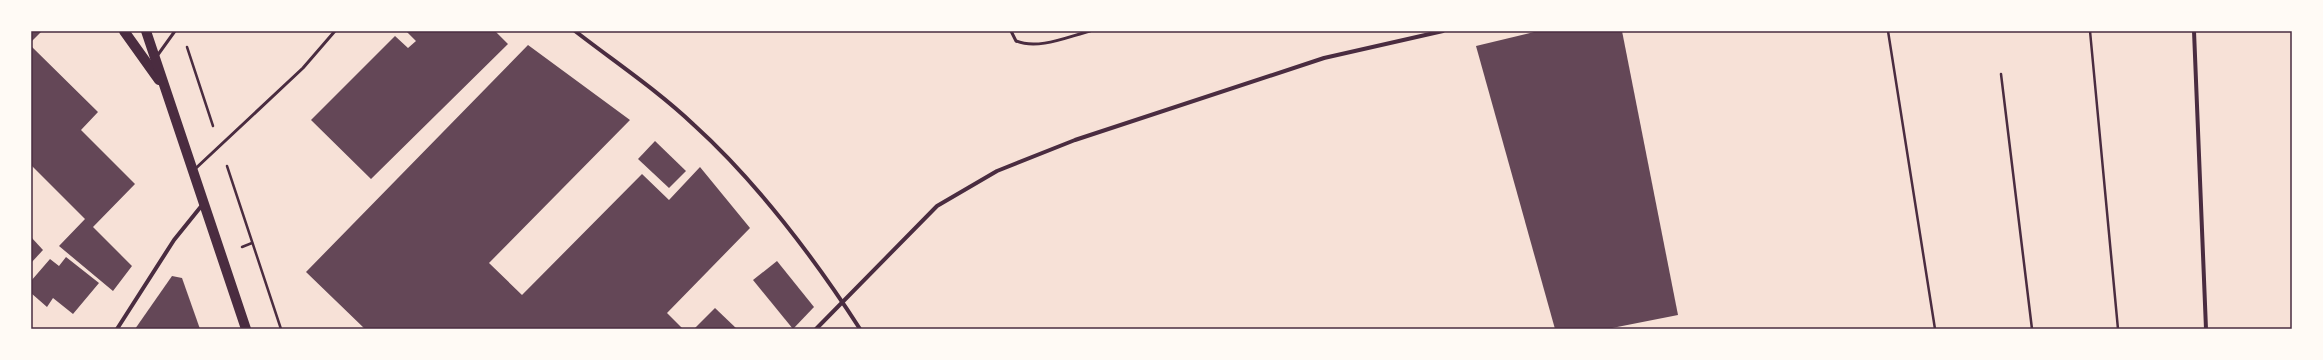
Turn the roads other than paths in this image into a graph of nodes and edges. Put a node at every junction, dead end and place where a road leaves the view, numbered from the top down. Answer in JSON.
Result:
{"nodes":[{"id":1,"x":124,"y":31,"type":"edge"},
{"id":2,"x":146,"y":31,"type":"edge"},
{"id":3,"x":175,"y":31,"type":"edge"},
{"id":4,"x":335,"y":31,"type":"edge"},
{"id":5,"x":584,"y":31,"type":"edge"},
{"id":6,"x":1011,"y":31,"type":"edge"},
{"id":7,"x":1090,"y":31,"type":"edge"},
{"id":8,"x":1443,"y":31,"type":"edge"},
{"id":9,"x":2194,"y":31,"type":"edge"},
{"id":10,"x":576,"y":32,"type":"edge"},
{"id":11,"x":155,"y":59,"type":"junction"},
{"id":12,"x":165,"y":90,"type":"junction"},
{"id":13,"x":192,"y":171,"type":"junction"},
{"id":14,"x":203,"y":204,"type":"junction"},
{"id":15,"x":842,"y":301,"type":"junction"},
{"id":16,"x":117,"y":329,"type":"edge"},
{"id":17,"x":246,"y":329,"type":"edge"},
{"id":18,"x":816,"y":329,"type":"edge"},
{"id":19,"x":860,"y":329,"type":"edge"},
{"id":20,"x":2206,"y":329,"type":"edge"}],
"edges":[{"from":1,"to":12,"type":"main road"},
{"from":2,"to":11,"type":"main road"},
{"from":3,"to":11,"type":"lane"},
{"from":4,"to":13,"type":"lane"},
{"from":5,"to":10,"type":"street"},
{"from":6,"to":7,"type":"lane"},
{"from":8,"to":15,"type":"street"},
{"from":9,"to":20,"type":"street"},
{"from":10,"to":15,"type":"street"},
{"from":11,"to":12,"type":"main road"},
{"from":12,"to":13,"type":"main road"},
{"from":13,"to":14,"type":"main road"},
{"from":14,"to":16,"type":"street"},
{"from":14,"to":17,"type":"main road"},
{"from":15,"to":18,"type":"street"},
{"from":15,"to":19,"type":"street"}]}
